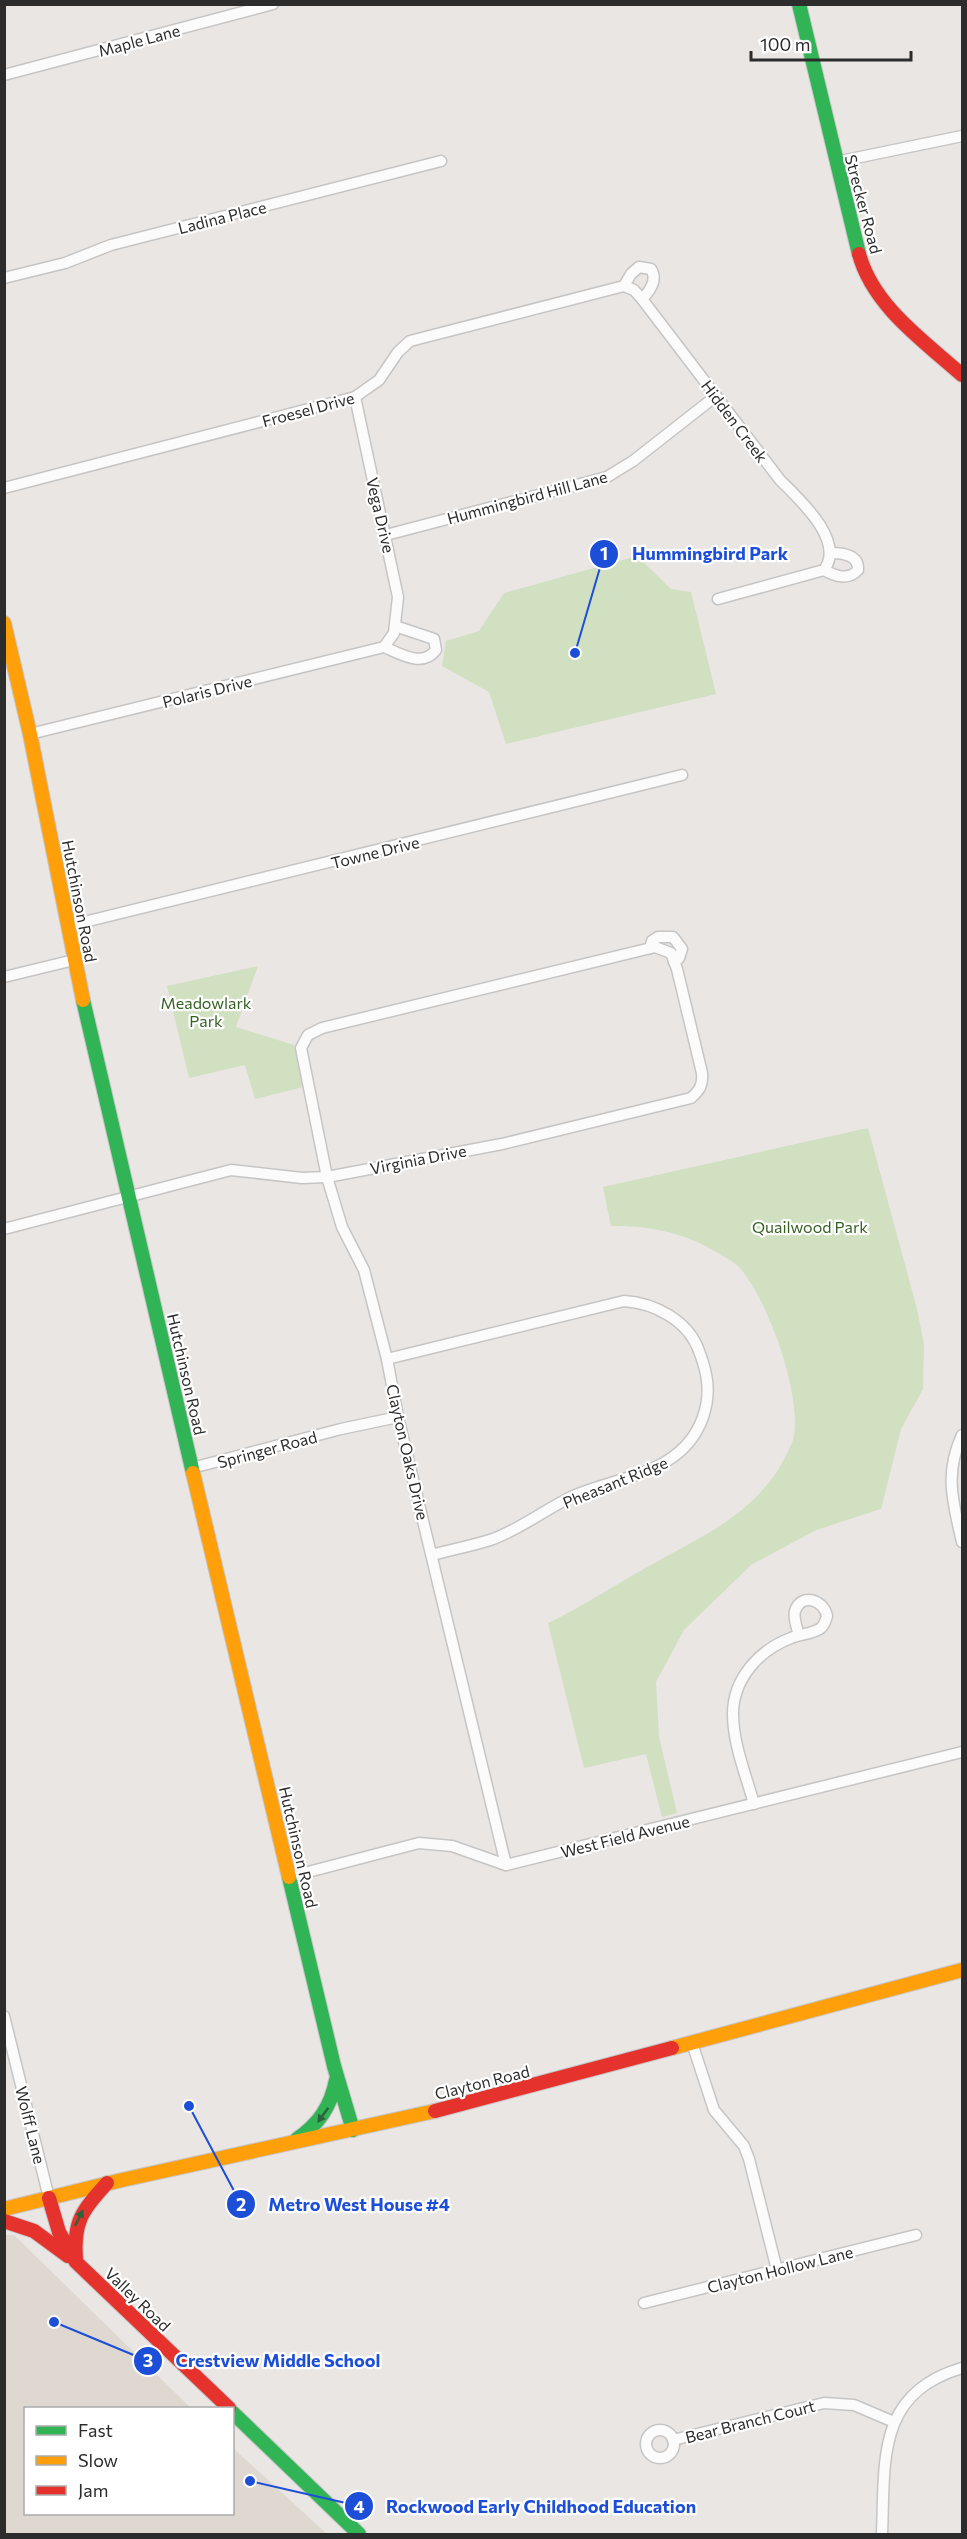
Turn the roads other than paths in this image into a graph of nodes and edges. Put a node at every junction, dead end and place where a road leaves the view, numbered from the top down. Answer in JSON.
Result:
{"nodes":[{"id":1,"x":273,"y":4,"type":"edge"},
{"id":2,"x":799,"y":4,"type":"edge"},
{"id":3,"x":4,"y":75,"type":"edge"},
{"id":4,"x":963,"y":136,"type":"edge"},
{"id":5,"x":441,"y":160,"type":"dead end"},
{"id":6,"x":836,"y":162,"type":"junction"},
{"id":7,"x":4,"y":278,"type":"edge"},
{"id":8,"x":624,"y":286,"type":"junction"},
{"id":9,"x":642,"y":299,"type":"junction"},
{"id":10,"x":963,"y":375,"type":"edge"},
{"id":11,"x":716,"y":396,"type":"junction"},
{"id":12,"x":355,"y":397,"type":"junction"},
{"id":13,"x":4,"y":488,"type":"edge"},
{"id":14,"x":386,"y":535,"type":"junction"},
{"id":15,"x":718,"y":599,"type":"dead end"},
{"id":16,"x":4,"y":623,"type":"edge"},
{"id":17,"x":395,"y":629,"type":"junction"},
{"id":18,"x":384,"y":648,"type":"junction"},
{"id":19,"x":30,"y":735,"type":"junction"},
{"id":20,"x":682,"y":775,"type":"dead end"},
{"id":21,"x":68,"y":926,"type":"junction"},
{"id":22,"x":650,"y":948,"type":"junction"},
{"id":23,"x":74,"y":960,"type":"junction"},
{"id":24,"x":674,"y":962,"type":"junction"},
{"id":25,"x":4,"y":977,"type":"edge"},
{"id":26,"x":303,"y":1043,"type":"joint"},
{"id":27,"x":327,"y":1177,"type":"junction"},
{"id":28,"x":129,"y":1197,"type":"junction"},
{"id":29,"x":4,"y":1229,"type":"edge"},
{"id":30,"x":387,"y":1359,"type":"junction"},
{"id":31,"x":398,"y":1417,"type":"junction"},
{"id":32,"x":963,"y":1435,"type":"edge"},
{"id":33,"x":192,"y":1468,"type":"junction"},
{"id":34,"x":963,"y":1542,"type":"edge"},
{"id":35,"x":432,"y":1555,"type":"junction"},
{"id":36,"x":799,"y":1635,"type":"junction"},
{"id":37,"x":963,"y":1752,"type":"edge"},
{"id":38,"x":754,"y":1804,"type":"junction"},
{"id":39,"x":506,"y":1865,"type":"junction"},
{"id":40,"x":289,"y":1877,"type":"junction"},
{"id":41,"x":963,"y":1971,"type":"edge"},
{"id":42,"x":4,"y":2016,"type":"edge"},
{"id":43,"x":693,"y":2043,"type":"junction"},
{"id":44,"x":337,"y":2075,"type":"junction"},
{"id":45,"x":353,"y":2130,"type":"junction"},
{"id":46,"x":290,"y":2143,"type":"junction"},
{"id":47,"x":107,"y":2183,"type":"junction"},
{"id":48,"x":49,"y":2198,"type":"junction"},
{"id":49,"x":4,"y":2209,"type":"edge"},
{"id":50,"x":4,"y":2221,"type":"edge"},
{"id":51,"x":916,"y":2235,"type":"dead end"},
{"id":52,"x":76,"y":2262,"type":"junction"},
{"id":53,"x":777,"y":2270,"type":"junction"},
{"id":54,"x":644,"y":2303,"type":"dead end"},
{"id":55,"x":963,"y":2368,"type":"edge"},
{"id":56,"x":227,"y":2407,"type":"edge"},
{"id":57,"x":234,"y":2414,"type":"edge"},
{"id":58,"x":894,"y":2422,"type":"junction"},
{"id":59,"x":673,"y":2440,"type":"dead end"},
{"id":60,"x":359,"y":2535,"type":"edge"},
{"id":61,"x":882,"y":2535,"type":"edge"}],
"edges":[{"from":1,"to":3,"type":"street","name":"Maple Lane"},
{"from":2,"to":6,"type":"street","name":"Strecker Road"},
{"from":4,"to":6,"type":"street"},
{"from":5,"to":7,"type":"street","name":"Ladina Place"},
{"from":6,"to":10,"type":"street","name":"Strecker Road"},
{"from":8,"to":9,"type":"street","name":"Hidden Creek"},
{"from":8,"to":9,"type":"street"},
{"from":8,"to":12,"type":"street","name":"Froesel Drive"},
{"from":9,"to":11,"type":"street","name":"Hidden Creek"},
{"from":11,"to":14,"type":"street","name":"Hummingbird Hill Lane"},
{"from":11,"to":15,"type":"street","name":"Hidden Creek"},
{"from":12,"to":13,"type":"street","name":"Froesel Drive"},
{"from":12,"to":14,"type":"street","name":"Vega Drive"},
{"from":14,"to":17,"type":"street","name":"Vega Drive"},
{"from":16,"to":19,"type":"street","name":"Hutchinson Road"},
{"from":17,"to":18,"type":"street"},
{"from":17,"to":18,"type":"street"},
{"from":18,"to":19,"type":"street","name":"Polaris Drive"},
{"from":19,"to":21,"type":"street","name":"Hutchinson Road"},
{"from":20,"to":21,"type":"street","name":"Towne Drive"},
{"from":21,"to":23,"type":"street","name":"Hutchinson Road"},
{"from":22,"to":24,"type":"street"},
{"from":22,"to":24,"type":"street","name":"Virginia Drive"},
{"from":22,"to":26,"type":"street","name":"Virginia Drive"},
{"from":23,"to":25,"type":"street"},
{"from":23,"to":28,"type":"street","name":"Hutchinson Road"},
{"from":24,"to":27,"type":"street","name":"Virginia Drive"},
{"from":26,"to":27,"type":"street","name":"Clayton Oaks Drive"},
{"from":27,"to":28,"type":"street","name":"Virginia Drive"},
{"from":27,"to":30,"type":"street","name":"Clayton Oaks Drive"},
{"from":28,"to":29,"type":"street","name":"Virginia Drive"},
{"from":28,"to":33,"type":"street","name":"Hutchinson Road"},
{"from":30,"to":31,"type":"street","name":"Clayton Oaks Drive"},
{"from":30,"to":35,"type":"street","name":"Pheasant Ridge"},
{"from":31,"to":33,"type":"street","name":"Springer Road"},
{"from":31,"to":35,"type":"street","name":"Clayton Oaks Drive"},
{"from":32,"to":34,"type":"street"},
{"from":33,"to":40,"type":"street","name":"Hutchinson Road"},
{"from":35,"to":39,"type":"street","name":"Clayton Oaks Drive"},
{"from":36,"to":36,"type":"street"},
{"from":36,"to":38,"type":"street"},
{"from":37,"to":38,"type":"street","name":"West Field Avenue"},
{"from":38,"to":39,"type":"street","name":"West Field Avenue"},
{"from":39,"to":40,"type":"street"},
{"from":40,"to":44,"type":"street","name":"Hutchinson Road"},
{"from":41,"to":43,"type":"street","name":"Clayton Road"},
{"from":42,"to":48,"type":"street","name":"Wolff Lane"},
{"from":43,"to":45,"type":"street","name":"Clayton Road"},
{"from":43,"to":53,"type":"street"},
{"from":44,"to":45,"type":"street","name":"Hutchinson Road"},
{"from":44,"to":46,"type":"street","one_way":true},
{"from":45,"to":46,"type":"street","name":"Clayton Road"},
{"from":46,"to":47,"type":"street","name":"Clayton Road"},
{"from":47,"to":48,"type":"street","name":"Clayton Road"},
{"from":52,"to":47,"type":"street","one_way":true},
{"from":48,"to":49,"type":"street","name":"Clayton Road"},
{"from":48,"to":52,"type":"street","name":"Valley Road"},
{"from":50,"to":52,"type":"street"},
{"from":51,"to":53,"type":"street","name":"Clayton Hollow Lane"},
{"from":52,"to":56,"type":"street","name":"Valley Road"},
{"from":53,"to":54,"type":"street","name":"Clayton Hollow Lane"},
{"from":55,"to":58,"type":"street"},
{"from":57,"to":60,"type":"street"},
{"from":58,"to":59,"type":"street","name":"Bear Branch Court"},
{"from":58,"to":61,"type":"street"}]}
